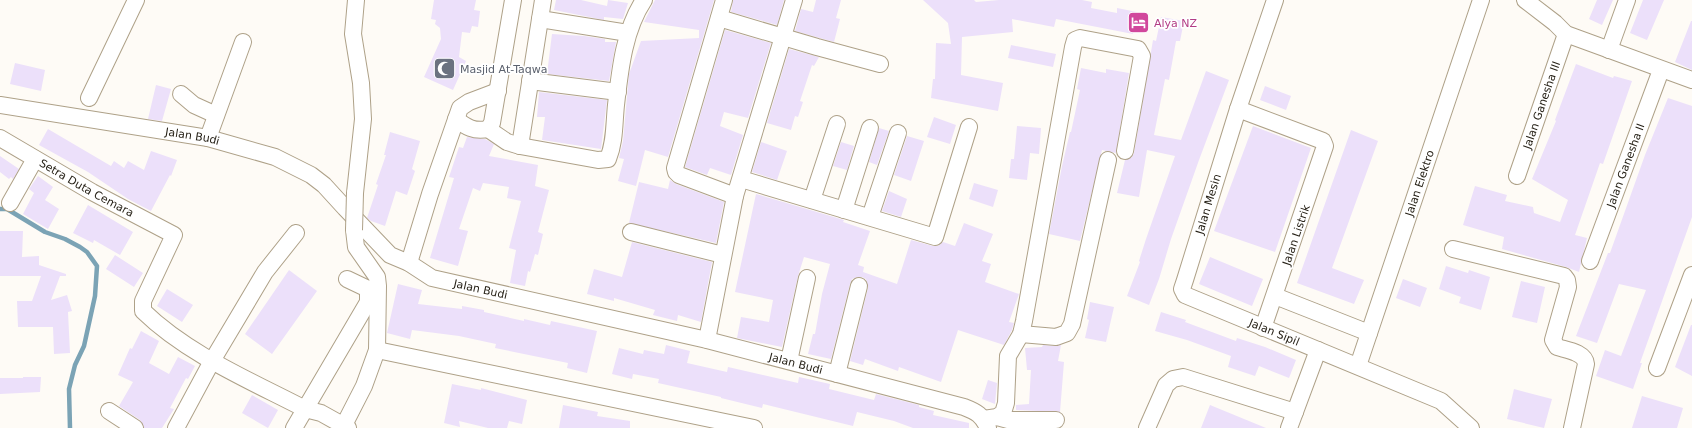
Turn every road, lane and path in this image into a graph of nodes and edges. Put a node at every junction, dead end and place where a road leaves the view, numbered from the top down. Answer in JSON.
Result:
{"nodes":[{"id":1,"x":136,"y":0,"type":"edge"},
{"id":2,"x":356,"y":0,"type":"edge"},
{"id":3,"x":513,"y":0,"type":"edge"},
{"id":4,"x":543,"y":0,"type":"edge"},
{"id":5,"x":644,"y":0,"type":"edge"},
{"id":6,"x":724,"y":0,"type":"edge"},
{"id":7,"x":794,"y":0,"type":"edge"},
{"id":8,"x":1275,"y":0,"type":"edge"},
{"id":9,"x":1481,"y":0,"type":"edge"},
{"id":10,"x":1525,"y":0,"type":"edge"},
{"id":11,"x":1627,"y":0,"type":"edge"},
{"id":12,"x":719,"y":18,"type":"junction"},
{"id":13,"x":540,"y":19,"type":"junction"},
{"id":14,"x":628,"y":33,"type":"junction"},
{"id":15,"x":1566,"y":34,"type":"junction"},
{"id":16,"x":783,"y":38,"type":"junction"},
{"id":17,"x":243,"y":42,"type":"dead end"},
{"id":18,"x":1609,"y":50,"type":"junction"},
{"id":19,"x":880,"y":64,"type":"dead end"},
{"id":20,"x":1662,"y":70,"type":"junction"},
{"id":21,"x":1692,"y":80,"type":"edge"},
{"id":22,"x":530,"y":81,"type":"junction"},
{"id":23,"x":498,"y":91,"type":"junction"},
{"id":24,"x":618,"y":92,"type":"junction"},
{"id":25,"x":181,"y":94,"type":"dead end"},
{"id":26,"x":89,"y":98,"type":"dead end"},
{"id":27,"x":0,"y":105,"type":"edge"},
{"id":28,"x":1238,"y":109,"type":"junction"},
{"id":29,"x":216,"y":115,"type":"junction"},
{"id":30,"x":456,"y":119,"type":"junction"},
{"id":31,"x":837,"y":124,"type":"dead end"},
{"id":32,"x":969,"y":127,"type":"dead end"},
{"id":33,"x":870,"y":128,"type":"dead end"},
{"id":34,"x":488,"y":129,"type":"junction"},
{"id":35,"x":898,"y":133,"type":"dead end"},
{"id":36,"x":0,"y":138,"type":"edge"},
{"id":37,"x":208,"y":138,"type":"junction"},
{"id":38,"x":520,"y":146,"type":"junction"},
{"id":39,"x":1125,"y":151,"type":"dead end"},
{"id":40,"x":35,"y":159,"type":"junction"},
{"id":41,"x":1108,"y":160,"type":"dead end"},
{"id":42,"x":1517,"y":176,"type":"dead end"},
{"id":43,"x":741,"y":179,"type":"junction"},
{"id":44,"x":735,"y":196,"type":"junction"},
{"id":45,"x":812,"y":200,"type":"junction"},
{"id":46,"x":10,"y":203,"type":"dead end"},
{"id":47,"x":844,"y":210,"type":"junction"},
{"id":48,"x":870,"y":218,"type":"junction"},
{"id":49,"x":631,"y":232,"type":"dead end"},
{"id":50,"x":296,"y":233,"type":"dead end"},
{"id":51,"x":1453,"y":249,"type":"dead end"},
{"id":52,"x":723,"y":255,"type":"junction"},
{"id":53,"x":1590,"y":261,"type":"dead end"},
{"id":54,"x":409,"y":263,"type":"junction"},
{"id":55,"x":1692,"y":275,"type":"edge"},
{"id":56,"x":807,"y":278,"type":"dead end"},
{"id":57,"x":347,"y":279,"type":"dead end"},
{"id":58,"x":859,"y":286,"type":"dead end"},
{"id":59,"x":1275,"y":296,"type":"junction"},
{"id":60,"x":1189,"y":298,"type":"joint"},
{"id":61,"x":1264,"y":328,"type":"junction"},
{"id":62,"x":1369,"y":333,"type":"junction"},
{"id":63,"x":1021,"y":334,"type":"junction"},
{"id":64,"x":707,"y":340,"type":"junction"},
{"id":65,"x":377,"y":350,"type":"junction"},
{"id":66,"x":1318,"y":350,"type":"junction"},
{"id":67,"x":212,"y":361,"type":"junction"},
{"id":68,"x":789,"y":361,"type":"junction"},
{"id":69,"x":1358,"y":366,"type":"junction"},
{"id":70,"x":1657,"y":368,"type":"dead end"},
{"id":71,"x":837,"y":374,"type":"junction"},
{"id":72,"x":306,"y":409,"type":"junction"},
{"id":73,"x":109,"y":411,"type":"dead end"},
{"id":74,"x":1295,"y":412,"type":"junction"},
{"id":75,"x":1056,"y":420,"type":"dead end"},
{"id":76,"x":990,"y":421,"type":"edge"},
{"id":77,"x":1461,"y":424,"type":"edge"},
{"id":78,"x":346,"y":426,"type":"edge"},
{"id":79,"x":135,"y":428,"type":"edge"},
{"id":80,"x":176,"y":428,"type":"edge"},
{"id":81,"x":294,"y":428,"type":"edge"},
{"id":82,"x":754,"y":428,"type":"edge"},
{"id":83,"x":1147,"y":428,"type":"edge"},
{"id":84,"x":1289,"y":428,"type":"edge"},
{"id":85,"x":1572,"y":428,"type":"edge"}],
"edges":[{"from":1,"to":26,"type":"street"},
{"from":2,"to":65,"type":"street","bridge":true},
{"from":3,"to":23,"type":"street"},
{"from":4,"to":13,"type":"street"},
{"from":5,"to":14,"type":"street"},
{"from":6,"to":12,"type":"street"},
{"from":7,"to":16,"type":"street"},
{"from":8,"to":28,"type":"street"},
{"from":9,"to":62,"type":"street","name":"Jalan Elektro"},
{"from":10,"to":15,"type":"street"},
{"from":11,"to":18,"type":"street"},
{"from":12,"to":16,"type":"street"},
{"from":12,"to":44,"type":"street"},
{"from":13,"to":14,"type":"street"},
{"from":13,"to":22,"type":"street"},
{"from":14,"to":24,"type":"street"},
{"from":15,"to":18,"type":"street"},
{"from":15,"to":42,"type":"street","name":"Jalan Ganesha III"},
{"from":16,"to":19,"type":"street"},
{"from":16,"to":43,"type":"street"},
{"from":17,"to":29,"type":"street"},
{"from":18,"to":20,"type":"street"},
{"from":20,"to":21,"type":"street"},
{"from":20,"to":53,"type":"street","name":"Jalan Ganesha II"},
{"from":22,"to":24,"type":"street"},
{"from":22,"to":38,"type":"street"},
{"from":23,"to":30,"type":"street"},
{"from":23,"to":34,"type":"street"},
{"from":24,"to":38,"type":"street"},
{"from":25,"to":29,"type":"street"},
{"from":27,"to":37,"type":"street","name":"Jalan Budi"},
{"from":28,"to":59,"type":"street","name":"Jalan Listrik"},
{"from":28,"to":60,"type":"street","name":"Jalan Mesin"},
{"from":29,"to":37,"type":"street"},
{"from":30,"to":34,"type":"street"},
{"from":30,"to":54,"type":"street"},
{"from":31,"to":45,"type":"street"},
{"from":32,"to":48,"type":"street"},
{"from":33,"to":47,"type":"street"},
{"from":34,"to":38,"type":"street"},
{"from":35,"to":48,"type":"street"},
{"from":36,"to":40,"type":"street","name":"Setra Duta Cemara"},
{"from":37,"to":54,"type":"street","name":"Jalan Budi"},
{"from":39,"to":63,"type":"street"},
{"from":40,"to":46,"type":"street"},
{"from":40,"to":67,"type":"street","name":"Setra Duta Cemara"},
{"from":41,"to":63,"type":"street"},
{"from":43,"to":44,"type":"street"},
{"from":43,"to":45,"type":"street"},
{"from":44,"to":52,"type":"street"},
{"from":45,"to":47,"type":"street"},
{"from":47,"to":48,"type":"street"},
{"from":49,"to":52,"type":"street"},
{"from":50,"to":67,"type":"street"},
{"from":51,"to":85,"type":"street"},
{"from":52,"to":64,"type":"street"},
{"from":54,"to":64,"type":"street","name":"Jalan Budi"},
{"from":55,"to":70,"type":"street"},
{"from":56,"to":68,"type":"street"},
{"from":57,"to":72,"type":"street"},
{"from":58,"to":71,"type":"street"},
{"from":59,"to":61,"type":"street","name":"Jalan Listrik"},
{"from":59,"to":62,"type":"street"},
{"from":60,"to":61,"type":"street","name":"Jalan Sipil"},
{"from":61,"to":66,"type":"street","name":"Jalan Sipil"},
{"from":62,"to":69,"type":"street","name":"Jalan Elektro"},
{"from":63,"to":76,"type":"street"},
{"from":64,"to":68,"type":"street","name":"Jalan Budi"},
{"from":65,"to":78,"type":"street"},
{"from":65,"to":82,"type":"street"},
{"from":66,"to":69,"type":"street","name":"Jalan Sipil"},
{"from":66,"to":74,"type":"street"},
{"from":67,"to":72,"type":"street"},
{"from":67,"to":80,"type":"street"},
{"from":68,"to":71,"type":"street","name":"Jalan Budi"},
{"from":69,"to":77,"type":"street","name":"Jalan Sipil"},
{"from":71,"to":76,"type":"street","name":"Jalan Budi"},
{"from":72,"to":78,"type":"street"},
{"from":72,"to":81,"type":"street"},
{"from":73,"to":79,"type":"street"},
{"from":74,"to":83,"type":"street"},
{"from":74,"to":84,"type":"street"},
{"from":75,"to":76,"type":"street"}]}
